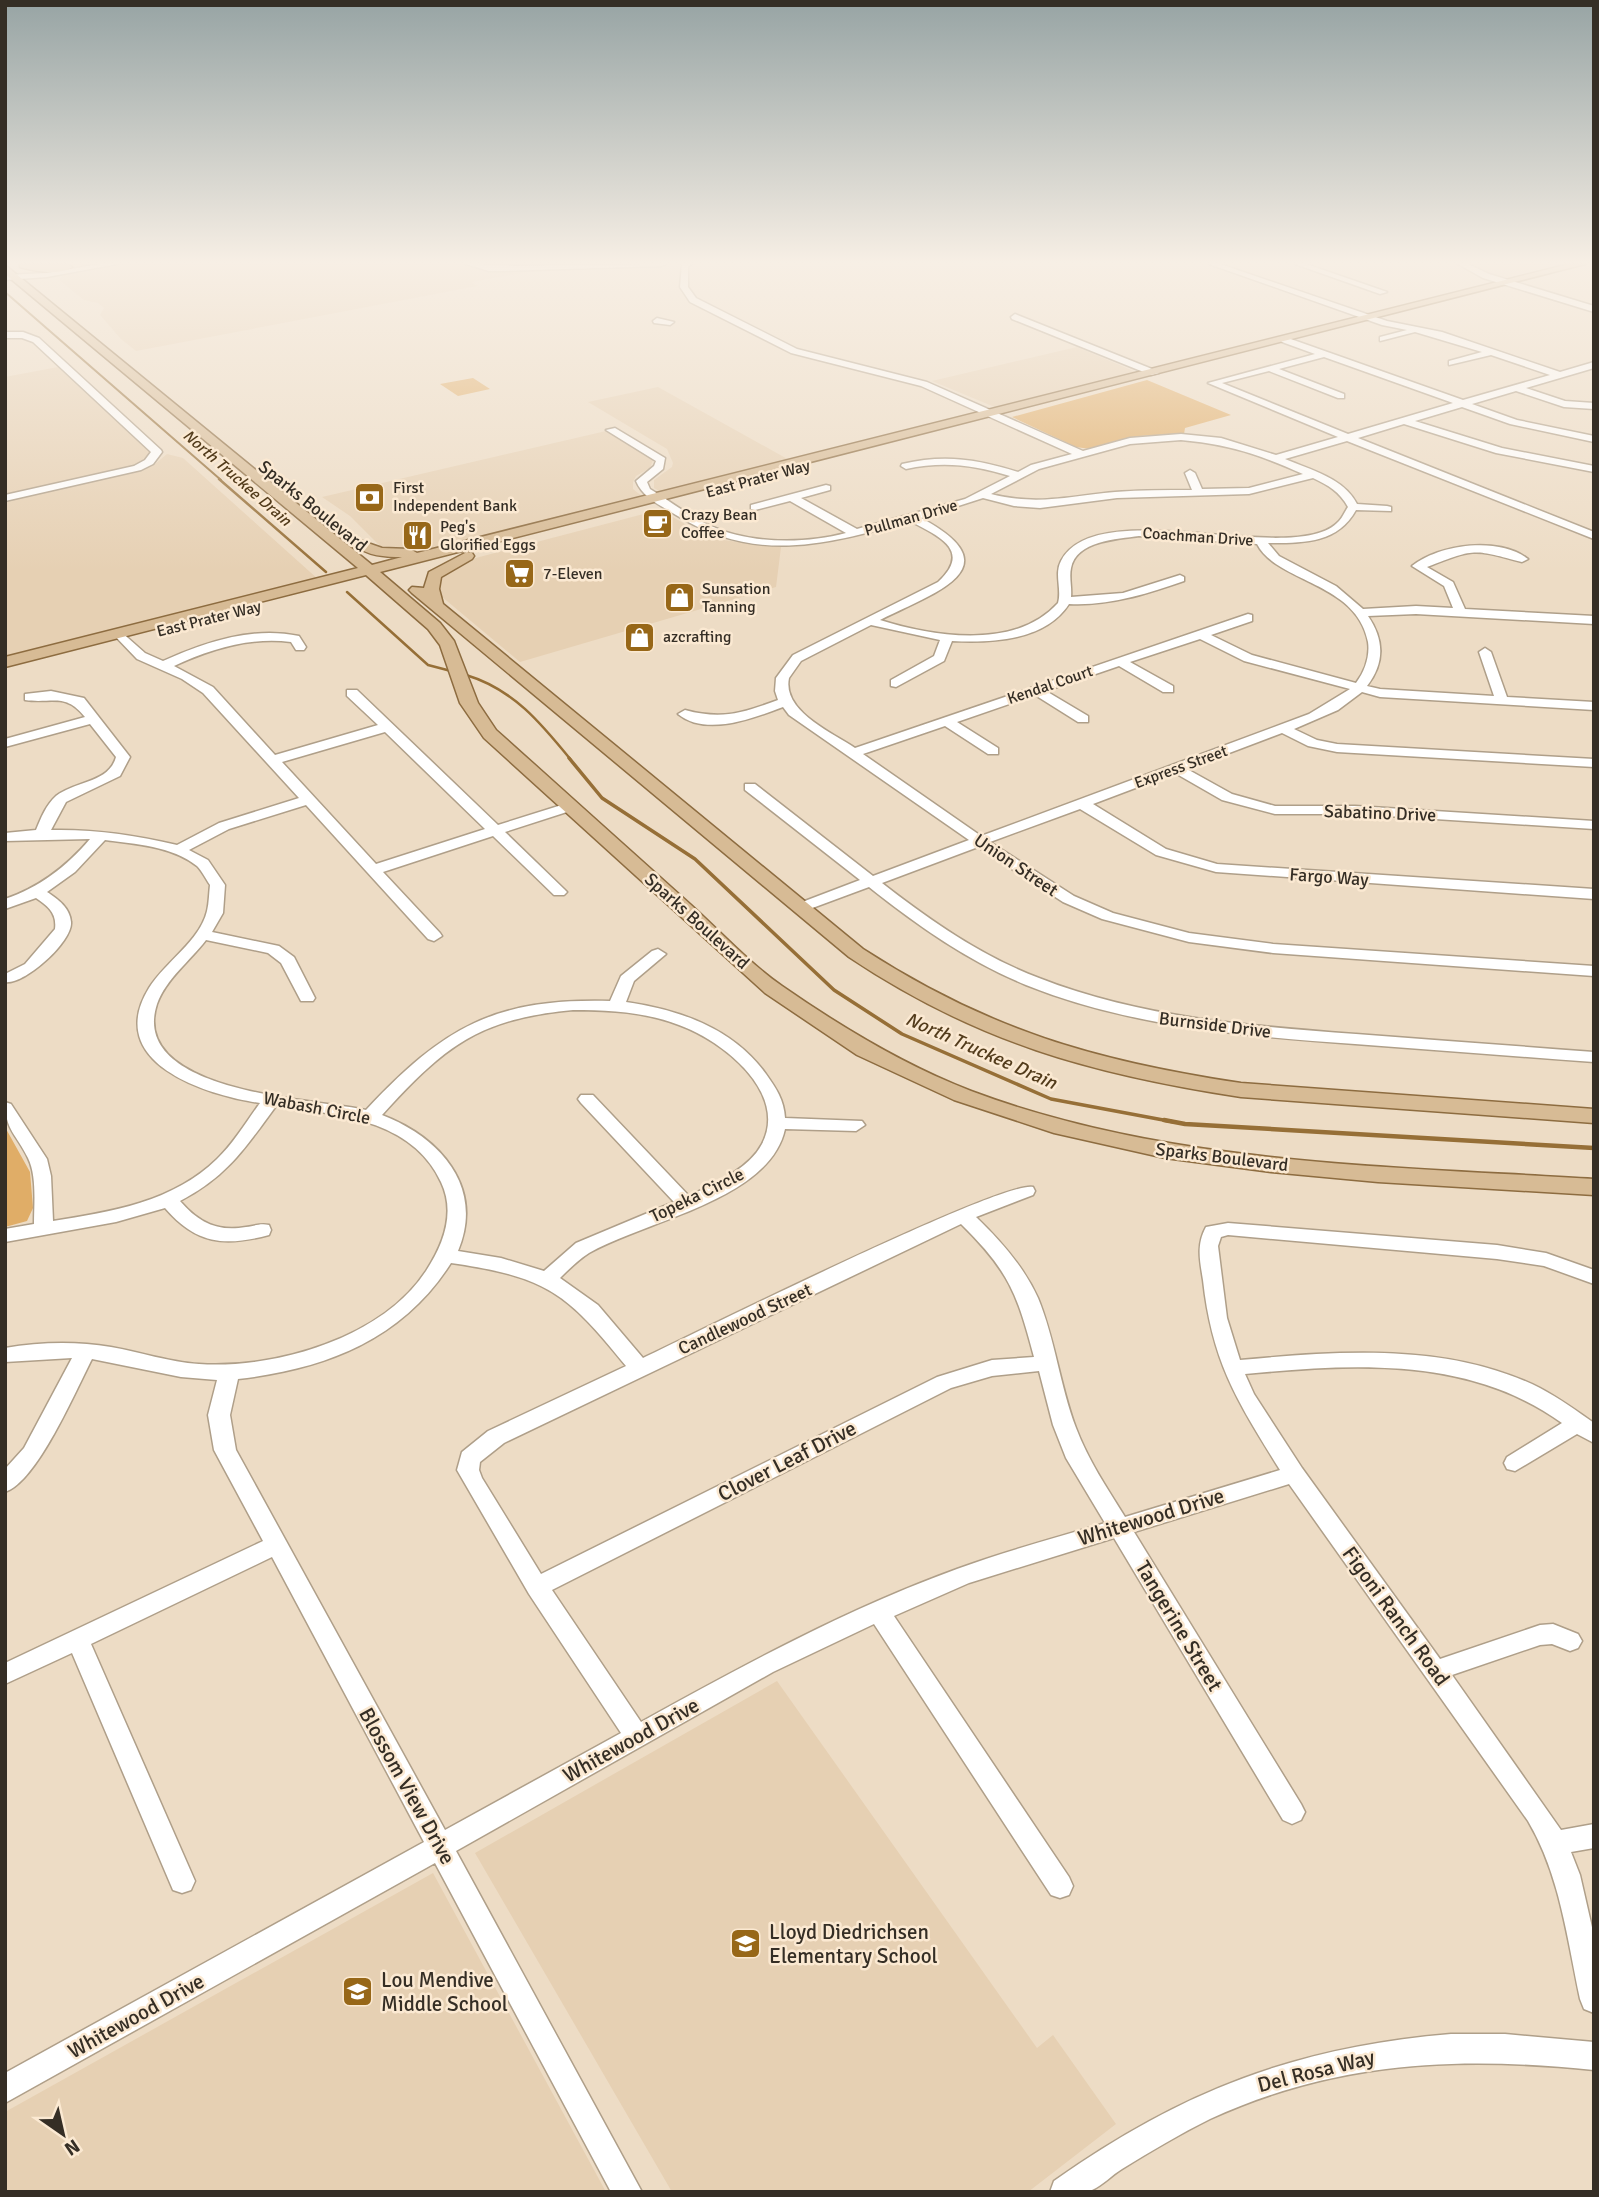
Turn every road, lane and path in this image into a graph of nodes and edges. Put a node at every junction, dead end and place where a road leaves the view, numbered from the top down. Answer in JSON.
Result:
{"nodes":[{"id":1,"x":64,"y":367,"type":"edge"},
{"id":2,"x":123,"y":367,"type":"edge"},
{"id":3,"x":134,"y":367,"type":"edge"},
{"id":4,"x":143,"y":367,"type":"edge"},
{"id":5,"x":863,"y":367,"type":"edge"},
{"id":6,"x":1129,"y":367,"type":"edge"},
{"id":7,"x":1181,"y":367,"type":"edge"},
{"id":8,"x":1275,"y":367,"type":"edge"},
{"id":9,"x":1359,"y":367,"type":"edge"},
{"id":10,"x":1534,"y":367,"type":"edge"},
{"id":11,"x":1589,"y":367,"type":"edge"},
{"id":12,"x":1269,"y":368,"type":"junction"},
{"id":13,"x":1148,"y":375,"type":"junction"},
{"id":14,"x":1559,"y":375,"type":"junction"},
{"id":15,"x":1516,"y":388,"type":"junction"},
{"id":16,"x":1341,"y":396,"type":"dead end"},
{"id":17,"x":1462,"y":404,"type":"junction"},
{"id":18,"x":189,"y":405,"type":"junction"},
{"id":19,"x":1594,"y":406,"type":"edge"},
{"id":20,"x":996,"y":414,"type":"junction"},
{"id":21,"x":1405,"y":421,"type":"junction"},
{"id":22,"x":611,"y":430,"type":"dead end"},
{"id":23,"x":1348,"y":438,"type":"junction"},
{"id":24,"x":1594,"y":439,"type":"edge"},
{"id":25,"x":1082,"y":454,"type":"junction"},
{"id":26,"x":1277,"y":458,"type":"junction"},
{"id":27,"x":906,"y":466,"type":"dead end"},
{"id":28,"x":1594,"y":469,"type":"edge"},
{"id":29,"x":269,"y":470,"type":"dead end"},
{"id":30,"x":1190,"y":473,"type":"dead end"},
{"id":31,"x":1018,"y":475,"type":"junction"},
{"id":32,"x":1314,"y":475,"type":"junction"},
{"id":33,"x":826,"y":488,"type":"dead end"},
{"id":34,"x":272,"y":489,"type":"junction"},
{"id":35,"x":1199,"y":494,"type":"junction"},
{"id":36,"x":984,"y":495,"type":"junction"},
{"id":37,"x":791,"y":497,"type":"junction"},
{"id":38,"x":5,"y":498,"type":"edge"},
{"id":39,"x":660,"y":501,"type":"junction"},
{"id":40,"x":755,"y":507,"type":"dead end"},
{"id":41,"x":1353,"y":507,"type":"junction"},
{"id":42,"x":1387,"y":509,"type":"dead end"},
{"id":43,"x":912,"y":517,"type":"junction"},
{"id":44,"x":855,"y":533,"type":"junction"},
{"id":45,"x":1594,"y":536,"type":"edge"},
{"id":46,"x":1261,"y":541,"type":"junction"},
{"id":47,"x":338,"y":543,"type":"junction"},
{"id":48,"x":362,"y":545,"type":"junction"},
{"id":49,"x":458,"y":548,"type":"junction"},
{"id":50,"x":491,"y":548,"type":"junction"},
{"id":51,"x":1522,"y":559,"type":"dead end"},
{"id":52,"x":383,"y":571,"type":"junction"},
{"id":53,"x":1180,"y":579,"type":"dead end"},
{"id":54,"x":323,"y":587,"type":"junction"},
{"id":55,"x":402,"y":597,"type":"junction"},
{"id":56,"x":1065,"y":600,"type":"junction"},
{"id":57,"x":436,"y":606,"type":"junction"},
{"id":58,"x":1359,"y":612,"type":"junction"},
{"id":59,"x":1461,"y":613,"type":"junction"},
{"id":60,"x":1248,"y":618,"type":"dead end"},
{"id":61,"x":1594,"y":620,"type":"edge"},
{"id":62,"x":870,"y":621,"type":"junction"},
{"id":63,"x":1200,"y":635,"type":"junction"},
{"id":64,"x":122,"y":637,"type":"junction"},
{"id":65,"x":947,"y":638,"type":"junction"},
{"id":66,"x":300,"y":647,"type":"dead end"},
{"id":67,"x":1485,"y":652,"type":"dead end"},
{"id":68,"x":5,"y":662,"type":"edge"},
{"id":69,"x":1119,"y":662,"type":"junction"},
{"id":70,"x":163,"y":666,"type":"junction"},
{"id":71,"x":5,"y":670,"type":"edge"},
{"id":72,"x":896,"y":683,"type":"dead end"},
{"id":73,"x":1360,"y":687,"type":"junction"},
{"id":74,"x":1168,"y":689,"type":"dead end"},
{"id":75,"x":1035,"y":690,"type":"junction"},
{"id":76,"x":352,"y":693,"type":"dead end"},
{"id":77,"x":30,"y":697,"type":"dead end"},
{"id":78,"x":1502,"y":701,"type":"junction"},
{"id":79,"x":785,"y":702,"type":"junction"},
{"id":80,"x":1594,"y":706,"type":"edge"},
{"id":81,"x":685,"y":714,"type":"dead end"},
{"id":82,"x":94,"y":719,"type":"junction"},
{"id":83,"x":1083,"y":719,"type":"dead end"},
{"id":84,"x":947,"y":721,"type":"junction"},
{"id":85,"x":387,"y":727,"type":"junction"},
{"id":86,"x":1284,"y":729,"type":"junction"},
{"id":87,"x":5,"y":743,"type":"edge"},
{"id":88,"x":993,"y":751,"type":"dead end"},
{"id":89,"x":853,"y":752,"type":"junction"},
{"id":90,"x":273,"y":760,"type":"junction"},
{"id":91,"x":1594,"y":763,"type":"edge"},
{"id":92,"x":1176,"y":768,"type":"junction"},
{"id":93,"x":750,"y":787,"type":"dead end"},
{"id":94,"x":309,"y":799,"type":"junction"},
{"id":95,"x":1081,"y":803,"type":"junction"},
{"id":96,"x":568,"y":807,"type":"junction"},
{"id":97,"x":1594,"y":825,"type":"edge"},
{"id":98,"x":495,"y":831,"type":"junction"},
{"id":99,"x":42,"y":833,"type":"junction"},
{"id":100,"x":101,"y":836,"type":"junction"},
{"id":101,"x":5,"y":837,"type":"edge"},
{"id":102,"x":979,"y":841,"type":"junction"},
{"id":103,"x":179,"y":850,"type":"junction"},
{"id":104,"x":373,"y":870,"type":"junction"},
{"id":105,"x":870,"y":881,"type":"junction"},
{"id":106,"x":37,"y":892,"type":"junction"},
{"id":107,"x":559,"y":892,"type":"dead end"},
{"id":108,"x":1594,"y":894,"type":"edge"},
{"id":109,"x":5,"y":904,"type":"edge"},
{"id":110,"x":802,"y":907,"type":"junction"},
{"id":111,"x":202,"y":935,"type":"junction"},
{"id":112,"x":434,"y":936,"type":"dead end"},
{"id":113,"x":658,"y":954,"type":"dead end"},
{"id":114,"x":1594,"y":971,"type":"edge"},
{"id":115,"x":10,"y":978,"type":"dead end"},
{"id":116,"x":307,"y":998,"type":"dead end"},
{"id":117,"x":616,"y":1006,"type":"junction"},
{"id":118,"x":1594,"y":1057,"type":"edge"},
{"id":119,"x":272,"y":1099,"type":"junction"},
{"id":120,"x":587,"y":1099,"type":"dead end"},
{"id":121,"x":5,"y":1108,"type":"edge"},
{"id":122,"x":1594,"y":1116,"type":"edge"},
{"id":123,"x":370,"y":1117,"type":"junction"},
{"id":124,"x":777,"y":1123,"type":"junction"},
{"id":125,"x":856,"y":1125,"type":"dead end"},
{"id":126,"x":1594,"y":1186,"type":"edge"},
{"id":127,"x":1026,"y":1191,"type":"dead end"},
{"id":128,"x":169,"y":1200,"type":"junction"},
{"id":129,"x":685,"y":1203,"type":"junction"},
{"id":130,"x":963,"y":1215,"type":"junction"},
{"id":131,"x":44,"y":1228,"type":"junction"},
{"id":132,"x":262,"y":1230,"type":"dead end"},
{"id":133,"x":5,"y":1236,"type":"edge"},
{"id":134,"x":446,"y":1256,"type":"junction"},
{"id":135,"x":554,"y":1272,"type":"junction"},
{"id":136,"x":1594,"y":1277,"type":"edge"},
{"id":137,"x":86,"y":1351,"type":"junction"},
{"id":138,"x":5,"y":1355,"type":"edge"},
{"id":139,"x":1046,"y":1363,"type":"junction"},
{"id":140,"x":1232,"y":1368,"type":"junction"},
{"id":141,"x":640,"y":1369,"type":"junction"},
{"id":142,"x":229,"y":1372,"type":"junction"},
{"id":143,"x":1586,"y":1429,"type":"edge"},
{"id":144,"x":1515,"y":1463,"type":"dead end"},
{"id":145,"x":1294,"y":1474,"type":"junction"},
{"id":146,"x":5,"y":1484,"type":"edge"},
{"id":147,"x":1119,"y":1526,"type":"junction"},
{"id":148,"x":276,"y":1545,"type":"junction"},
{"id":149,"x":537,"y":1587,"type":"junction"},
{"id":150,"x":878,"y":1611,"type":"junction"},
{"id":151,"x":78,"y":1640,"type":"junction"},
{"id":152,"x":1570,"y":1641,"type":"dead end"},
{"id":153,"x":1435,"y":1671,"type":"junction"},
{"id":154,"x":5,"y":1674,"type":"edge"},
{"id":155,"x":637,"y":1737,"type":"junction"},
{"id":156,"x":1292,"y":1812,"type":"dead end"},
{"id":157,"x":1594,"y":1836,"type":"edge"},
{"id":158,"x":1555,"y":1843,"type":"junction"},
{"id":159,"x":440,"y":1846,"type":"junction"},
{"id":160,"x":182,"y":1881,"type":"dead end"},
{"id":161,"x":1060,"y":1886,"type":"dead end"},
{"id":162,"x":1594,"y":1999,"type":"edge"},
{"id":163,"x":1594,"y":2056,"type":"edge"},
{"id":164,"x":5,"y":2089,"type":"edge"},
{"id":165,"x":627,"y":2192,"type":"edge"},
{"id":166,"x":1065,"y":2192,"type":"edge"}],
"edges":[{"from":1,"to":38,"type":"street"},
{"from":2,"to":34,"type":"main road","name":"Sparks Boulevard"},
{"from":3,"to":18,"type":"main road"},
{"from":4,"to":18,"type":"main road","name":"Sparks Boulevard"},
{"from":5,"to":20,"type":"street"},
{"from":6,"to":13,"type":"street"},
{"from":7,"to":13,"type":"main road","name":"East Prater Way"},
{"from":8,"to":12,"type":"street"},
{"from":9,"to":17,"type":"street"},
{"from":10,"to":14,"type":"street"},
{"from":11,"to":14,"type":"street"},
{"from":12,"to":16,"type":"street"},
{"from":12,"to":23,"type":"street"},
{"from":13,"to":20,"type":"main road","name":"East Prater Way"},
{"from":14,"to":15,"type":"street"},
{"from":15,"to":17,"type":"street"},
{"from":15,"to":19,"type":"street"},
{"from":17,"to":21,"type":"street"},
{"from":17,"to":24,"type":"street"},
{"from":18,"to":29,"type":"main road","name":"Sparks Boulevard"},
{"from":20,"to":25,"type":"street"},
{"from":20,"to":39,"type":"main road","name":"East Prater Way"},
{"from":21,"to":23,"type":"street"},
{"from":21,"to":28,"type":"street"},
{"from":22,"to":39,"type":"street"},
{"from":23,"to":26,"type":"street"},
{"from":23,"to":45,"type":"street"},
{"from":25,"to":26,"type":"street","name":"Pullman Drive"},
{"from":25,"to":31,"type":"street","name":"Pullman Drive"},
{"from":26,"to":32,"type":"street"},
{"from":27,"to":31,"type":"street"},
{"from":30,"to":35,"type":"street"},
{"from":31,"to":36,"type":"street","name":"Pullman Drive"},
{"from":32,"to":35,"type":"street"},
{"from":32,"to":41,"type":"street"},
{"from":33,"to":37,"type":"street"},
{"from":34,"to":47,"type":"main road","name":"Sparks Boulevard"},
{"from":34,"to":48,"type":"main road","name":"Sparks Boulevard"},
{"from":35,"to":36,"type":"street"},
{"from":36,"to":43,"type":"street","name":"Pullman Drive"},
{"from":37,"to":40,"type":"street"},
{"from":37,"to":44,"type":"street"},
{"from":39,"to":44,"type":"street","name":"Pullman Drive"},
{"from":39,"to":49,"type":"main road","name":"East Prater Way"},
{"from":39,"to":50,"type":"main road","name":"East Prater Way"},
{"from":41,"to":42,"type":"street"},
{"from":41,"to":46,"type":"street","name":"Coachman Drive"},
{"from":43,"to":44,"type":"street","name":"Pullman Drive"},
{"from":43,"to":62,"type":"street"},
{"from":46,"to":56,"type":"street","name":"Coachman Drive"},
{"from":46,"to":58,"type":"street","name":"Express Street"},
{"from":47,"to":52,"type":"main road","name":"Sparks Boulevard"},
{"from":47,"to":54,"type":"main road"},
{"from":48,"to":49,"type":"main road"},
{"from":48,"to":52,"type":"main road","name":"Sparks Boulevard"},
{"from":49,"to":52,"type":"main road","name":"East Prater Way"},
{"from":50,"to":52,"type":"main road","name":"East Prater Way"},
{"from":50,"to":57,"type":"main road"},
{"from":51,"to":59,"type":"street"},
{"from":52,"to":54,"type":"main road","name":"East Prater Way"},
{"from":52,"to":55,"type":"main road","name":"Sparks Boulevard"},
{"from":52,"to":57,"type":"main road","name":"Sparks Boulevard"},
{"from":53,"to":56,"type":"street"},
{"from":54,"to":55,"type":"main road"},
{"from":54,"to":64,"type":"main road","name":"East Prater Way"},
{"from":55,"to":96,"type":"main road","name":"Sparks Boulevard"},
{"from":56,"to":65,"type":"street"},
{"from":57,"to":110,"type":"main road","name":"Sparks Boulevard"},
{"from":58,"to":59,"type":"street"},
{"from":58,"to":73,"type":"street","name":"Express Street"},
{"from":59,"to":61,"type":"street"},
{"from":60,"to":63,"type":"street","name":"Kendal Court"},
{"from":62,"to":65,"type":"street"},
{"from":62,"to":79,"type":"street"},
{"from":63,"to":69,"type":"street","name":"Kendal Court"},
{"from":63,"to":73,"type":"street"},
{"from":64,"to":68,"type":"main road","name":"East Prater Way"},
{"from":64,"to":70,"type":"street"},
{"from":64,"to":71,"type":"main road","name":"East Prater Way"},
{"from":65,"to":72,"type":"street"},
{"from":66,"to":70,"type":"street"},
{"from":67,"to":78,"type":"street"},
{"from":69,"to":74,"type":"street"},
{"from":69,"to":75,"type":"street","name":"Kendal Court"},
{"from":70,"to":90,"type":"street"},
{"from":73,"to":78,"type":"street"},
{"from":73,"to":86,"type":"street","name":"Express Street"},
{"from":75,"to":83,"type":"street"},
{"from":75,"to":84,"type":"street","name":"Kendal Court"},
{"from":76,"to":85,"type":"street"},
{"from":77,"to":82,"type":"street"},
{"from":78,"to":80,"type":"street"},
{"from":79,"to":81,"type":"street"},
{"from":79,"to":89,"type":"street","name":"Union Street"},
{"from":82,"to":87,"type":"street"},
{"from":82,"to":99,"type":"street"},
{"from":84,"to":88,"type":"street"},
{"from":84,"to":89,"type":"street","name":"Kendal Court"},
{"from":85,"to":90,"type":"street"},
{"from":85,"to":98,"type":"street"},
{"from":86,"to":91,"type":"street"},
{"from":86,"to":92,"type":"street","name":"Express Street"},
{"from":89,"to":102,"type":"street","name":"Union Street"},
{"from":90,"to":94,"type":"street"},
{"from":92,"to":95,"type":"street","name":"Express Street"},
{"from":92,"to":97,"type":"street","name":"Sabatino Drive"},
{"from":93,"to":105,"type":"street","name":"Burnside Drive"},
{"from":94,"to":103,"type":"street"},
{"from":94,"to":104,"type":"street"},
{"from":95,"to":102,"type":"street","name":"Express Street"},
{"from":95,"to":108,"type":"street","name":"Fargo Way"},
{"from":96,"to":98,"type":"street"},
{"from":96,"to":126,"type":"main road","name":"Sparks Boulevard"},
{"from":98,"to":104,"type":"street"},
{"from":98,"to":107,"type":"street"},
{"from":99,"to":100,"type":"street","name":"Wabash Circle"},
{"from":99,"to":101,"type":"street","name":"Wabash Circle"},
{"from":100,"to":103,"type":"street","name":"Wabash Circle"},
{"from":100,"to":106,"type":"street"},
{"from":102,"to":105,"type":"street","name":"Express Street"},
{"from":102,"to":114,"type":"street","name":"Union Street"},
{"from":103,"to":111,"type":"street","name":"Wabash Circle"},
{"from":104,"to":112,"type":"street"},
{"from":105,"to":110,"type":"street","name":"Express Street"},
{"from":105,"to":118,"type":"street","name":"Burnside Drive"},
{"from":106,"to":109,"type":"street"},
{"from":106,"to":115,"type":"street"},
{"from":110,"to":122,"type":"main road","name":"Sparks Boulevard"},
{"from":111,"to":116,"type":"street"},
{"from":111,"to":119,"type":"street","name":"Wabash Circle"},
{"from":113,"to":117,"type":"street"},
{"from":117,"to":123,"type":"street"},
{"from":117,"to":124,"type":"street"},
{"from":119,"to":123,"type":"street","name":"Wabash Circle"},
{"from":119,"to":128,"type":"street"},
{"from":120,"to":129,"type":"street"},
{"from":121,"to":131,"type":"street"},
{"from":123,"to":134,"type":"street","name":"Wabash Circle"},
{"from":124,"to":125,"type":"street"},
{"from":124,"to":129,"type":"street","name":"Topeka Circle"},
{"from":127,"to":130,"type":"street","name":"Candlewood Street"},
{"from":128,"to":131,"type":"street"},
{"from":128,"to":132,"type":"street"},
{"from":129,"to":135,"type":"street","name":"Topeka Circle"},
{"from":130,"to":139,"type":"street","name":"Tangerine Street"},
{"from":130,"to":141,"type":"street","name":"Candlewood Street"},
{"from":131,"to":133,"type":"street"},
{"from":134,"to":135,"type":"street"},
{"from":134,"to":142,"type":"street","name":"Wabash Circle"},
{"from":135,"to":141,"type":"street"},
{"from":136,"to":140,"type":"street","name":"Figoni Ranch Road"},
{"from":137,"to":138,"type":"street","name":"Wabash Circle"},
{"from":137,"to":142,"type":"street","name":"Wabash Circle"},
{"from":137,"to":146,"type":"street"},
{"from":139,"to":147,"type":"street","name":"Tangerine Street"},
{"from":139,"to":149,"type":"street","name":"Clover Leaf Drive"},
{"from":140,"to":143,"type":"street"},
{"from":140,"to":145,"type":"street","name":"Figoni Ranch Road"},
{"from":141,"to":149,"type":"street","name":"Candlewood Street"},
{"from":142,"to":148,"type":"street","name":"Blossom View Drive"},
{"from":143,"to":144,"type":"street"},
{"from":145,"to":147,"type":"street","name":"Whitewood Drive"},
{"from":145,"to":153,"type":"street","name":"Figoni Ranch Road"},
{"from":147,"to":150,"type":"street","name":"Whitewood Drive"},
{"from":147,"to":156,"type":"street","name":"Tangerine Street"},
{"from":148,"to":151,"type":"street"},
{"from":148,"to":159,"type":"street","name":"Blossom View Drive"},
{"from":149,"to":155,"type":"street"},
{"from":150,"to":155,"type":"street","name":"Whitewood Drive"},
{"from":150,"to":161,"type":"street"},
{"from":151,"to":154,"type":"street"},
{"from":151,"to":160,"type":"street"},
{"from":152,"to":153,"type":"street"},
{"from":153,"to":158,"type":"street","name":"Figoni Ranch Road"},
{"from":155,"to":159,"type":"street","name":"Whitewood Drive"},
{"from":157,"to":158,"type":"street"},
{"from":158,"to":162,"type":"street","name":"Figoni Ranch Road"},
{"from":159,"to":164,"type":"street","name":"Whitewood Drive"},
{"from":159,"to":165,"type":"street","name":"Blossom View Drive"},
{"from":163,"to":166,"type":"street","name":"Del Rosa Way"}]}
